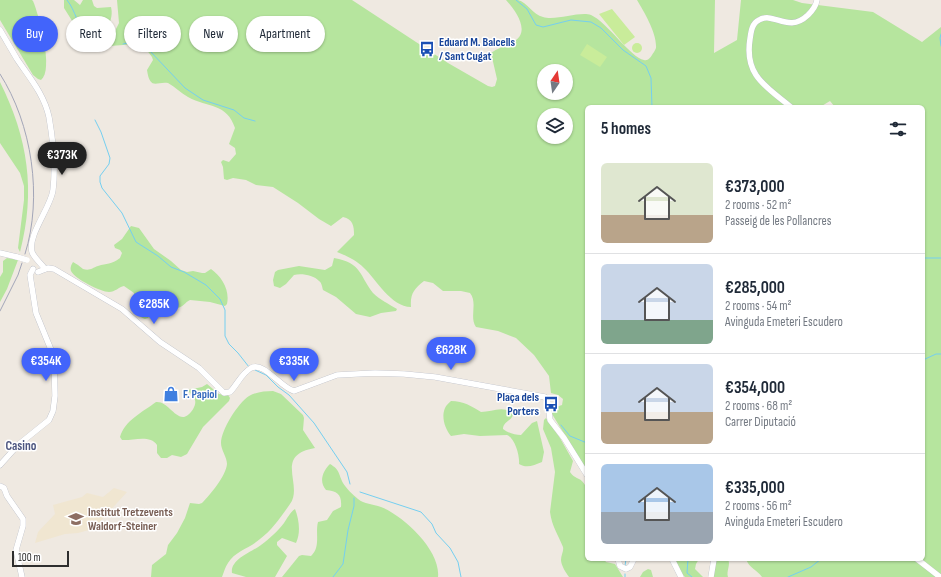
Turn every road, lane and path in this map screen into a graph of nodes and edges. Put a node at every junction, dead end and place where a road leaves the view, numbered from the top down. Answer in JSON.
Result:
{"nodes":[{"id":1,"x":817,"y":0,"type":"edge"},
{"id":2,"x":0,"y":30,"type":"edge"},
{"id":3,"x":788,"y":105,"type":"edge"},
{"id":4,"x":0,"y":253,"type":"edge"},
{"id":5,"x":32,"y":266,"type":"junction"},
{"id":6,"x":48,"y":268,"type":"junction"},
{"id":7,"x":0,"y":465,"type":"edge"},
{"id":8,"x":585,"y":472,"type":"edge"},
{"id":9,"x":0,"y":486,"type":"edge"},
{"id":10,"x":619,"y":561,"type":"edge"},
{"id":11,"x":633,"y":561,"type":"edge"},
{"id":12,"x":673,"y":561,"type":"edge"},
{"id":13,"x":714,"y":561,"type":"edge"},
{"id":14,"x":920,"y":561,"type":"edge"},
{"id":15,"x":22,"y":577,"type":"edge"},
{"id":16,"x":681,"y":577,"type":"edge"},
{"id":17,"x":711,"y":577,"type":"edge"},
{"id":18,"x":940,"y":577,"type":"edge"}],
"edges":[{"from":1,"to":3,"type":"street"},
{"from":2,"to":6,"type":"street"},
{"from":4,"to":5,"type":"street","bridge":true},
{"from":5,"to":6,"type":"street"},
{"from":5,"to":7,"type":"street"},
{"from":6,"to":8,"type":"street"},
{"from":9,"to":15,"type":"street"},
{"from":10,"to":11,"type":"street"},
{"from":12,"to":16,"type":"street"},
{"from":13,"to":17,"type":"street"},
{"from":14,"to":18,"type":"street"}]}
